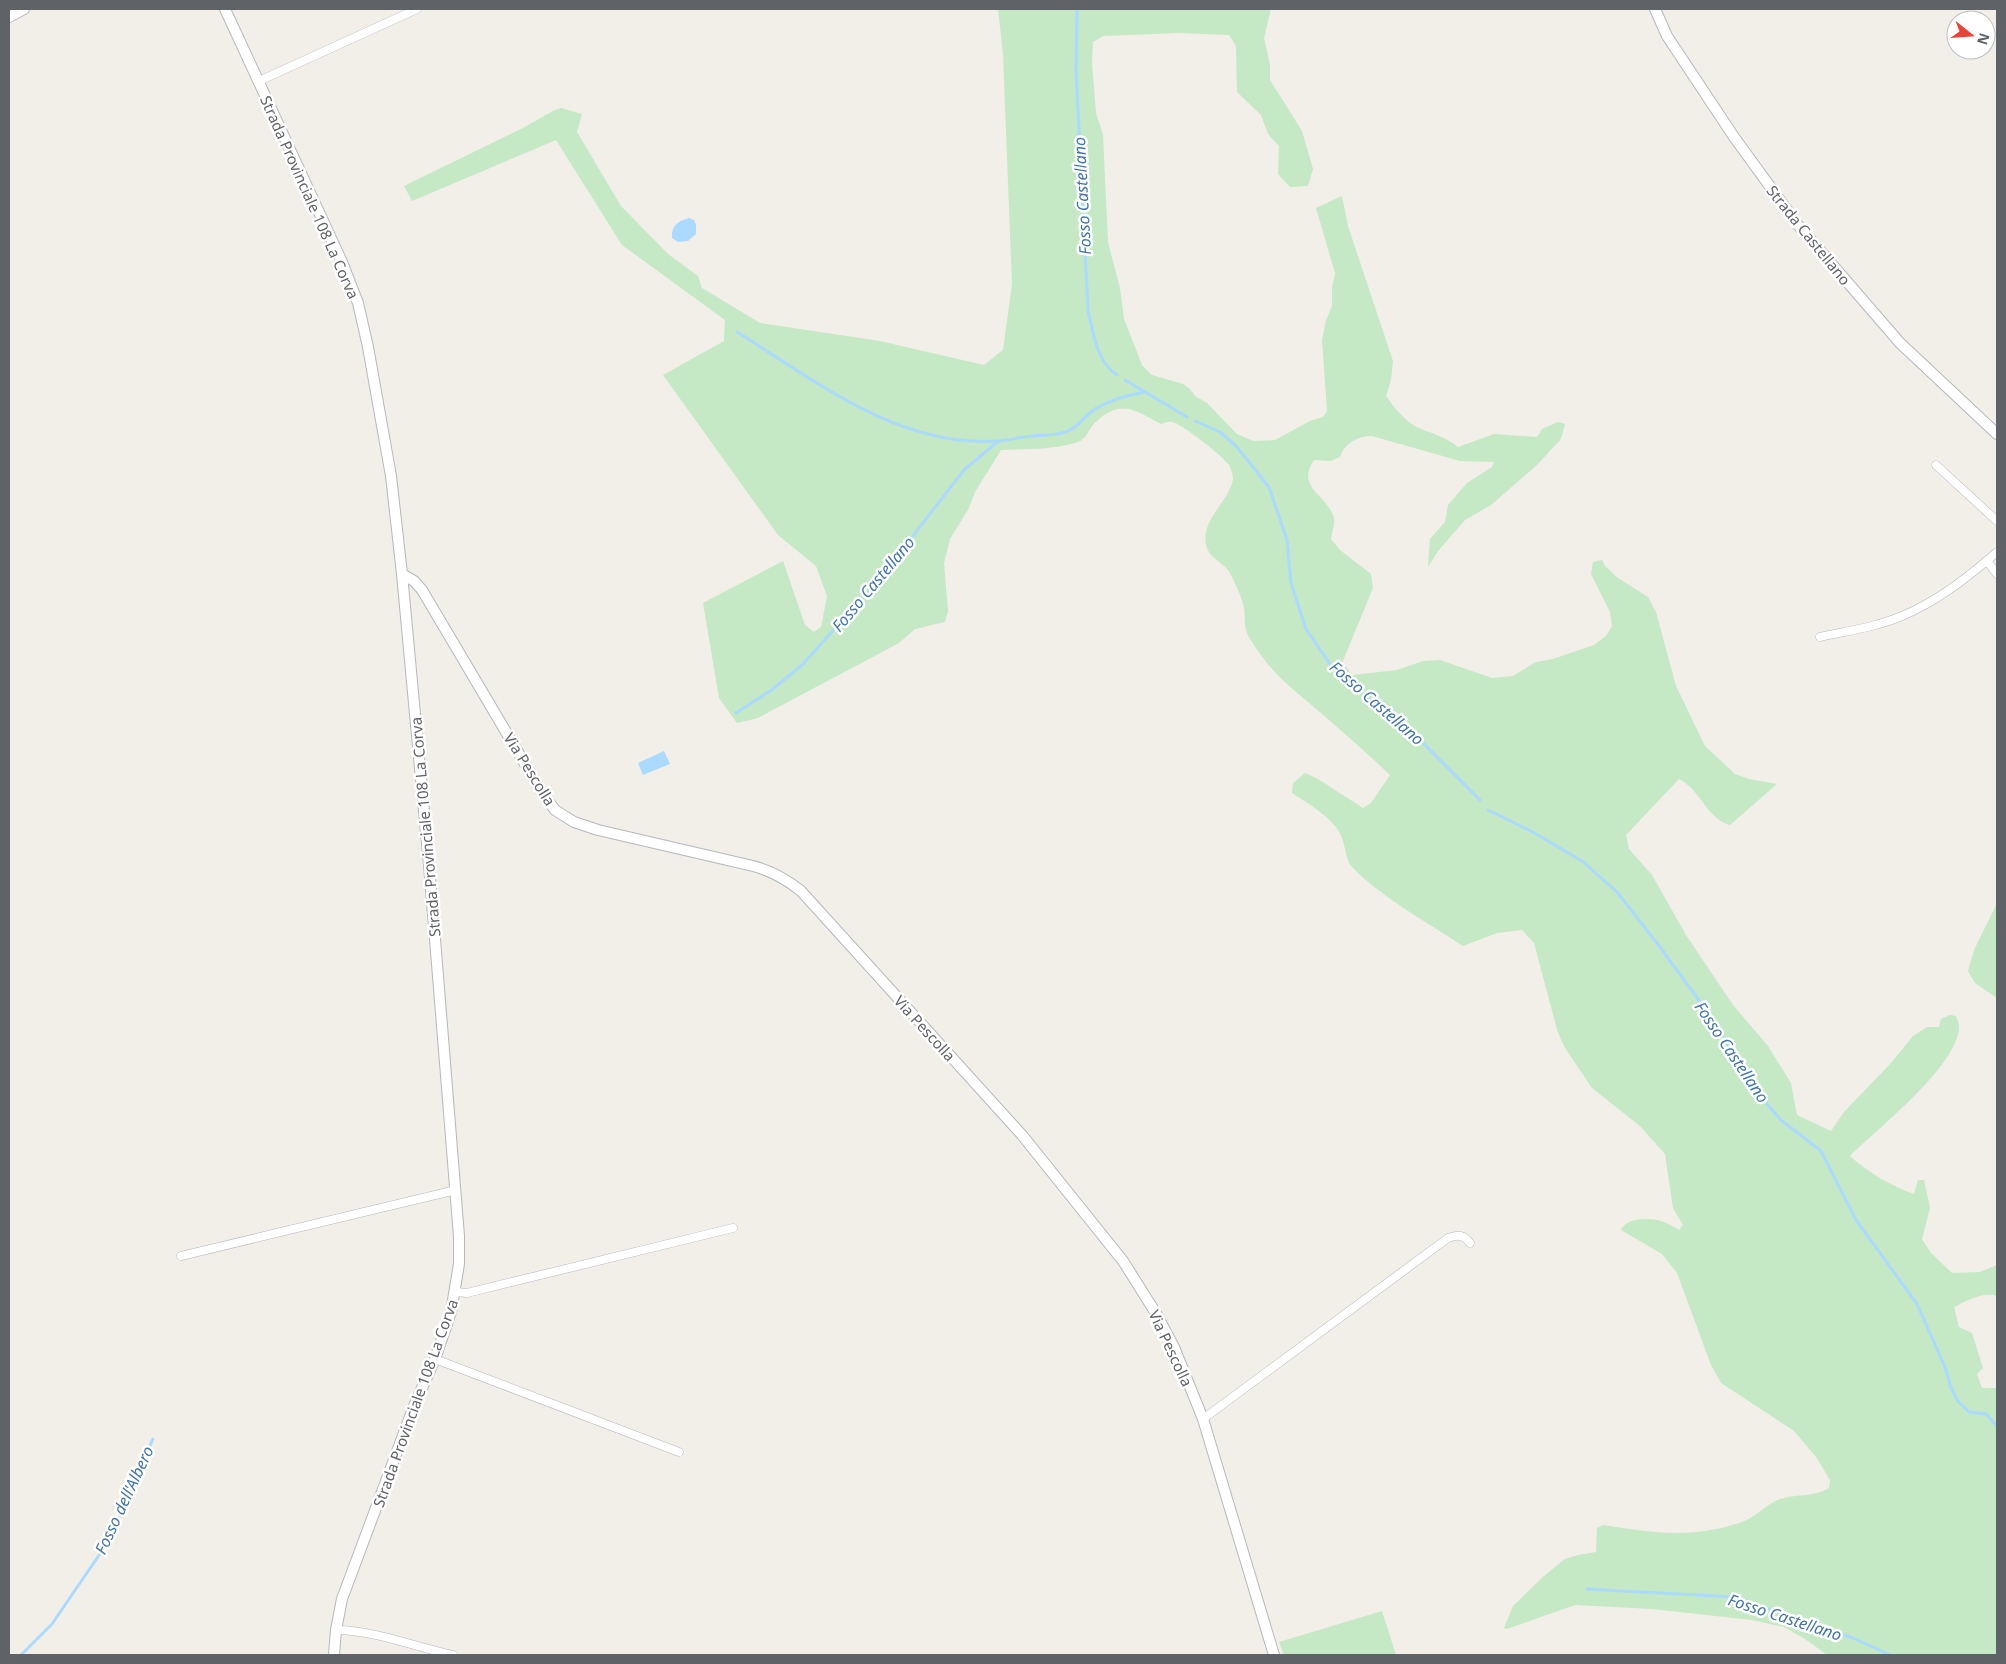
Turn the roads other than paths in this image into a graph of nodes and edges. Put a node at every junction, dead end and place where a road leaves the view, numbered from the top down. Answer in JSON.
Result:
{"nodes":[{"id":1,"x":24,"y":9,"type":"edge"},
{"id":2,"x":225,"y":9,"type":"edge"},
{"id":3,"x":416,"y":9,"type":"edge"},
{"id":4,"x":1655,"y":9,"type":"edge"},
{"id":5,"x":9,"y":17,"type":"edge"},
{"id":6,"x":259,"y":81,"type":"junction"},
{"id":7,"x":1997,"y":434,"type":"edge"},
{"id":8,"x":1936,"y":465,"type":"dead end"},
{"id":9,"x":1997,"y":521,"type":"edge"},
{"id":10,"x":1997,"y":552,"type":"edge"},
{"id":11,"x":1987,"y":561,"type":"junction"},
{"id":12,"x":402,"y":574,"type":"junction"},
{"id":13,"x":1997,"y":574,"type":"edge"},
{"id":14,"x":1820,"y":637,"type":"dead end"},
{"id":15,"x":456,"y":1190,"type":"junction"},
{"id":16,"x":733,"y":1228,"type":"dead end"},
{"id":17,"x":1470,"y":1243,"type":"dead end"},
{"id":18,"x":181,"y":1256,"type":"dead end"},
{"id":19,"x":456,"y":1292,"type":"junction"},
{"id":20,"x":435,"y":1359,"type":"junction"},
{"id":21,"x":1202,"y":1418,"type":"junction"},
{"id":22,"x":679,"y":1452,"type":"dead end"},
{"id":23,"x":336,"y":1630,"type":"junction"},
{"id":24,"x":334,"y":1655,"type":"edge"},
{"id":25,"x":453,"y":1655,"type":"edge"},
{"id":26,"x":1274,"y":1655,"type":"edge"}],
"edges":[{"from":1,"to":5,"type":"street"},
{"from":2,"to":6,"type":"street","name":"Strada Provinciale 108 La Corva"},
{"from":3,"to":6,"type":"street"},
{"from":4,"to":7,"type":"street","name":"Strada Castellano"},
{"from":6,"to":12,"type":"street","name":"Strada Provinciale 108 La Corva"},
{"from":8,"to":9,"type":"street"},
{"from":10,"to":11,"type":"street"},
{"from":11,"to":13,"type":"street"},
{"from":11,"to":14,"type":"street"},
{"from":12,"to":15,"type":"street","name":"Strada Provinciale 108 La Corva"},
{"from":12,"to":21,"type":"street","name":"Via Pescolla"},
{"from":15,"to":18,"type":"street"},
{"from":15,"to":19,"type":"street","name":"Strada Provinciale 108 La Corva"},
{"from":16,"to":19,"type":"street"},
{"from":17,"to":21,"type":"street"},
{"from":19,"to":20,"type":"street","name":"Strada Provinciale 108 La Corva"},
{"from":20,"to":22,"type":"street"},
{"from":20,"to":23,"type":"street","name":"Strada Provinciale 108 La Corva"},
{"from":21,"to":26,"type":"street","name":"Via Pescolla"},
{"from":23,"to":24,"type":"street","name":"Strada Provinciale 108 La Corva"},
{"from":23,"to":25,"type":"street"}]}
